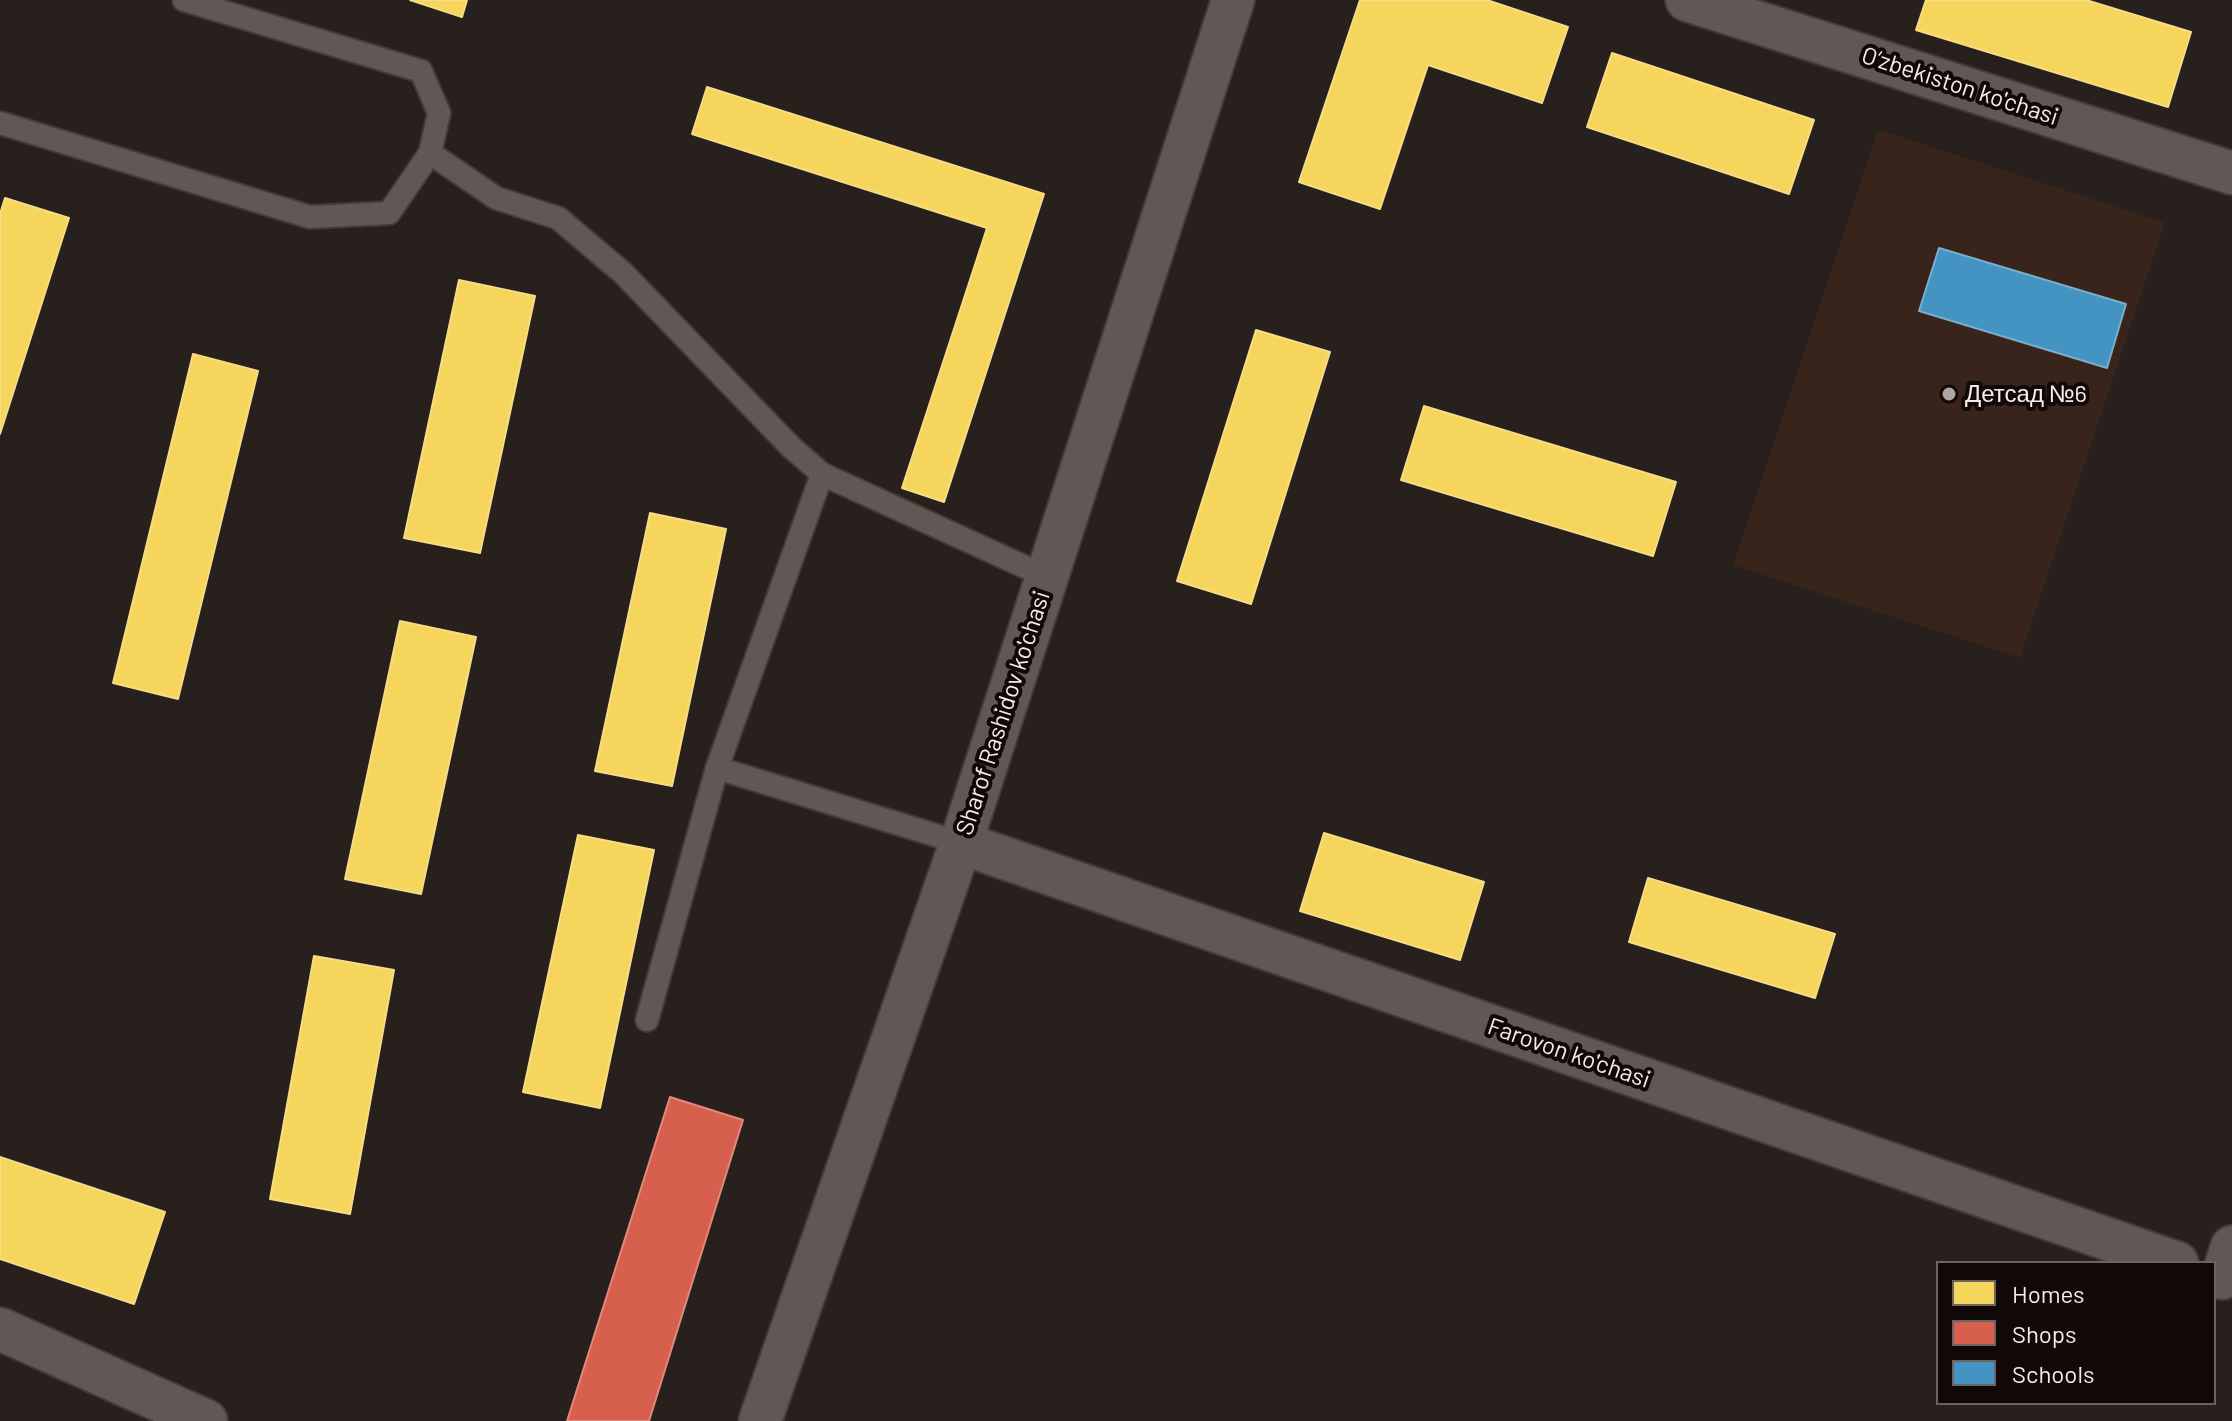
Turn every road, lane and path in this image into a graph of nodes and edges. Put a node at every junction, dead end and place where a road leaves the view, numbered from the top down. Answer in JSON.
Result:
{"nodes":[{"id":1,"x":184,"y":0,"type":"edge"},
{"id":2,"x":1233,"y":0,"type":"edge"},
{"id":3,"x":1687,"y":0,"type":"edge"},
{"id":4,"x":0,"y":123,"type":"edge"},
{"id":5,"x":430,"y":153,"type":"junction"},
{"id":6,"x":2232,"y":173,"type":"edge"},
{"id":7,"x":822,"y":474,"type":"junction"},
{"id":8,"x":1047,"y":577,"type":"junction"},
{"id":9,"x":717,"y":768,"type":"junction"},
{"id":10,"x":961,"y":843,"type":"junction"},
{"id":11,"x":647,"y":1020,"type":"dead end"},
{"id":12,"x":2171,"y":1261,"type":"edge"},
{"id":13,"x":0,"y":1329,"type":"edge"},
{"id":14,"x":206,"y":1421,"type":"edge"},
{"id":15,"x":760,"y":1421,"type":"edge"}],
"edges":[{"from":1,"to":5,"type":"lane"},
{"from":2,"to":8,"type":"street","name":"Sharof Rashidov ko'chasi"},
{"from":3,"to":6,"type":"street","name":"O‘zbekiston ko'chasi"},
{"from":4,"to":5,"type":"lane"},
{"from":5,"to":7,"type":"lane"},
{"from":7,"to":8,"type":"lane"},
{"from":7,"to":9,"type":"lane"},
{"from":8,"to":10,"type":"street","name":"Sharof Rashidov ko'chasi"},
{"from":9,"to":10,"type":"lane"},
{"from":9,"to":11,"type":"lane"},
{"from":10,"to":12,"type":"street","name":"Farovon ko'chasi"},
{"from":10,"to":15,"type":"street","name":"Sharof Rashidov ko'chasi"},
{"from":13,"to":14,"type":"street"}]}
